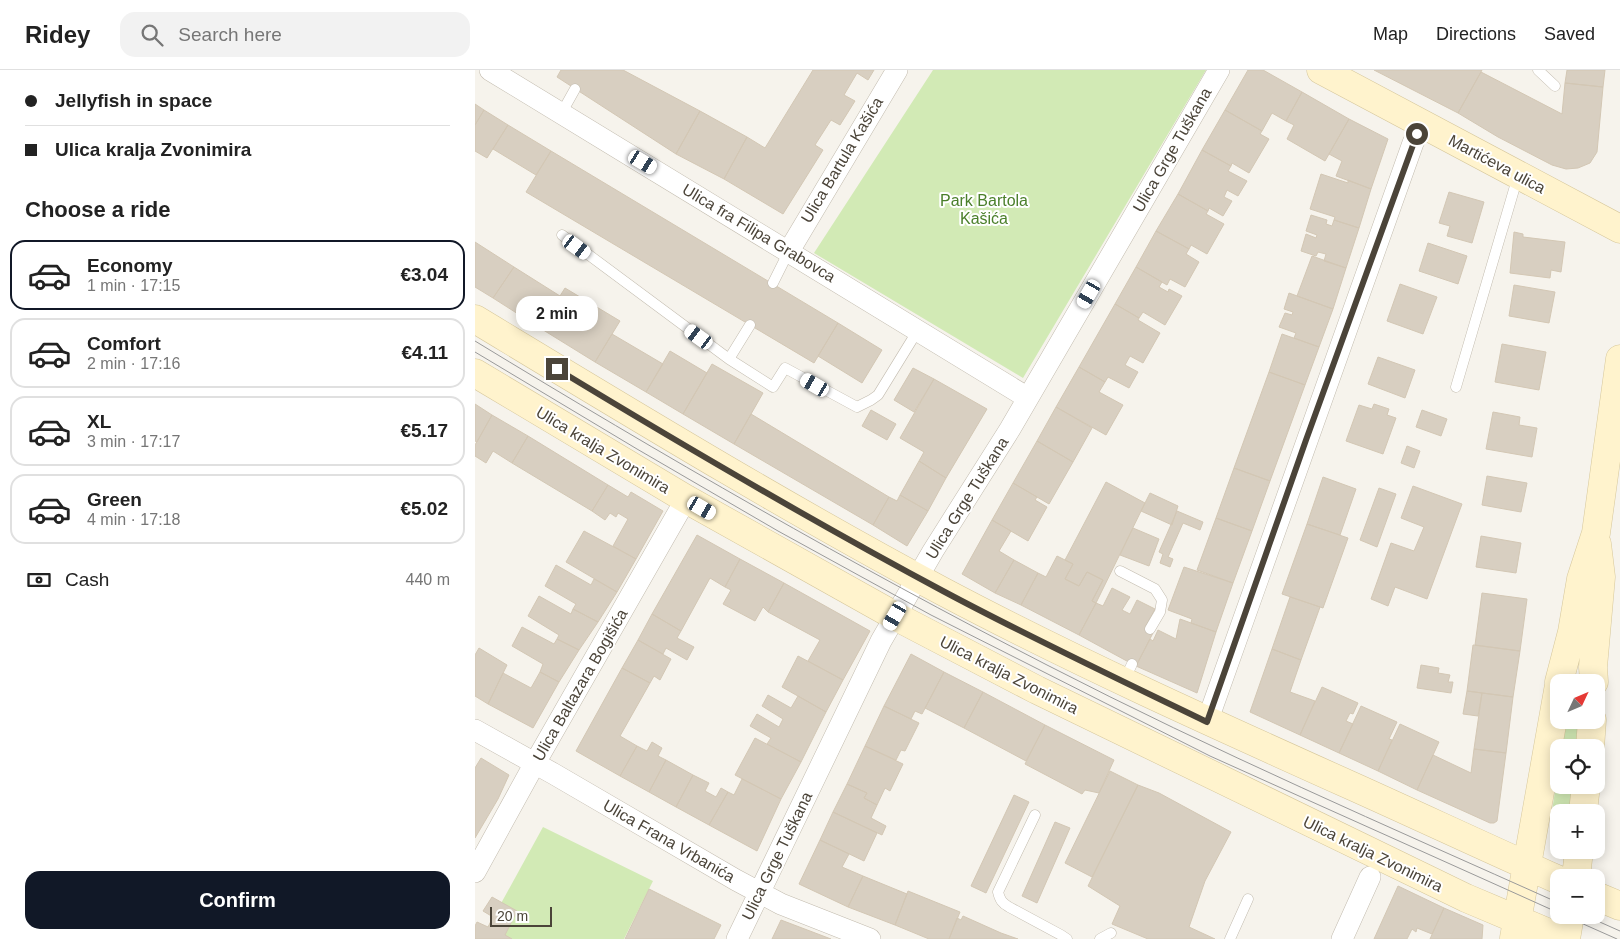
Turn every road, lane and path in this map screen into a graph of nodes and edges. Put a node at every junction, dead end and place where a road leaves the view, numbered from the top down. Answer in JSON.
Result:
{"nodes":[{"id":1,"x":490,"y":70,"type":"edge"},
{"id":2,"x":897,"y":70,"type":"edge"},
{"id":3,"x":1219,"y":70,"type":"edge"},
{"id":4,"x":1537,"y":70,"type":"edge"},
{"id":5,"x":1330,"y":72,"type":"edge"},
{"id":6,"x":1555,"y":86,"type":"dead end"},
{"id":7,"x":575,"y":89,"type":"dead end"},
{"id":8,"x":561,"y":114,"type":"junction"},
{"id":9,"x":1422,"y":124,"type":"junction"},
{"id":10,"x":1518,"y":175,"type":"junction"},
{"id":11,"x":1620,"y":229,"type":"edge"},
{"id":12,"x":561,"y":235,"type":"dead end"},
{"id":13,"x":789,"y":251,"type":"junction"},
{"id":14,"x":773,"y":283,"type":"dead end"},
{"id":15,"x":475,"y":320,"type":"edge"},
{"id":16,"x":750,"y":325,"type":"dead end"},
{"id":17,"x":918,"y":330,"type":"junction"},
{"id":18,"x":729,"y":359,"type":"junction"},
{"id":19,"x":1620,"y":359,"type":"edge"},
{"id":20,"x":475,"y":373,"type":"edge"},
{"id":21,"x":1456,"y":387,"type":"dead end"},
{"id":22,"x":1028,"y":398,"type":"junction"},
{"id":23,"x":686,"y":499,"type":"junction"},
{"id":24,"x":1596,"y":533,"type":"junction"},
{"id":25,"x":1120,"y":571,"type":"dead end"},
{"id":26,"x":918,"y":577,"type":"junction"},
{"id":27,"x":895,"y":616,"type":"junction"},
{"id":28,"x":1150,"y":629,"type":"dead end"},
{"id":29,"x":1562,"y":674,"type":"edge"},
{"id":30,"x":1593,"y":674,"type":"edge"},
{"id":31,"x":1207,"y":722,"type":"junction"},
{"id":32,"x":1551,"y":729,"type":"edge"},
{"id":33,"x":475,"y":730,"type":"edge"},
{"id":34,"x":535,"y":763,"type":"junction"},
{"id":35,"x":1035,"y":815,"type":"dead end"},
{"id":36,"x":1528,"y":866,"type":"junction"},
{"id":37,"x":475,"y":872,"type":"edge"},
{"id":38,"x":1550,"y":876,"type":"edge"},
{"id":39,"x":1370,"y":877,"type":"dead end"},
{"id":40,"x":760,"y":893,"type":"junction"},
{"id":41,"x":1249,"y":899,"type":"dead end"},
{"id":42,"x":1605,"y":900,"type":"edge"},
{"id":43,"x":1620,"y":906,"type":"edge"},
{"id":44,"x":1568,"y":924,"type":"edge"},
{"id":45,"x":1515,"y":930,"type":"edge"},
{"id":46,"x":1111,"y":933,"type":"dead end"},
{"id":47,"x":737,"y":939,"type":"edge"},
{"id":48,"x":870,"y":939,"type":"edge"},
{"id":49,"x":1067,"y":939,"type":"edge"},
{"id":50,"x":1100,"y":939,"type":"edge"},
{"id":51,"x":1230,"y":939,"type":"edge"},
{"id":52,"x":1342,"y":939,"type":"edge"},
{"id":53,"x":1565,"y":939,"type":"edge"}],
"edges":[{"from":1,"to":8,"type":"street","name":"Ulica fra Filipa Grabovca"},
{"from":2,"to":13,"type":"street","name":"Ulica Bartula Kašića"},
{"from":3,"to":22,"type":"street","name":"Ulica Grge Tuškana"},
{"from":4,"to":6,"type":"lane"},
{"from":5,"to":9,"type":"main road","name":"Martićeva ulica"},
{"from":7,"to":8,"type":"lane"},
{"from":8,"to":13,"type":"street","name":"Ulica fra Filipa Grabovca"},
{"from":9,"to":10,"type":"main road","name":"Martićeva ulica"},
{"from":9,"to":31,"type":"street"},
{"from":10,"to":11,"type":"main road","name":"Martićeva ulica"},
{"from":10,"to":21,"type":"lane"},
{"from":12,"to":18,"type":"lane"},
{"from":13,"to":14,"type":"lane"},
{"from":13,"to":17,"type":"street","name":"Ulica fra Filipa Grabovca"},
{"from":15,"to":26,"type":"main road"},
{"from":16,"to":18,"type":"lane"},
{"from":17,"to":18,"type":"lane"},
{"from":17,"to":22,"type":"street","name":"Ulica fra Filipa Grabovca"},
{"from":19,"to":24,"type":"main road"},
{"from":20,"to":23,"type":"main road","name":"Ulica kralja Zvonimira"},
{"from":22,"to":26,"type":"street","name":"Ulica Grge Tuškana"},
{"from":23,"to":27,"type":"main road","name":"Ulica kralja Zvonimira"},
{"from":23,"to":34,"type":"street","name":"Ulica Baltazara Bogišića"},
{"from":24,"to":29,"type":"main road"},
{"from":24,"to":30,"type":"main road"},
{"from":25,"to":28,"type":"lane"},
{"from":26,"to":27,"type":"street","name":"Ulica Grge Tuškana"},
{"from":26,"to":31,"type":"main road"},
{"from":27,"to":40,"type":"street","name":"Ulica Grge Tuškana"},
{"from":27,"to":45,"type":"main road","name":"Ulica kralja Zvonimira"},
{"from":31,"to":36,"type":"main road"},
{"from":32,"to":36,"type":"main road"},
{"from":33,"to":34,"type":"street","name":"Ulica Frana Vrbanića"},
{"from":34,"to":37,"type":"street","name":"Ulica Baltazara Bogišića"},
{"from":34,"to":40,"type":"street","name":"Ulica Frana Vrbanića"},
{"from":35,"to":49,"type":"lane"},
{"from":36,"to":38,"type":"main road"},
{"from":36,"to":45,"type":"main road"},
{"from":39,"to":52,"type":"street"},
{"from":40,"to":47,"type":"street","name":"Ulica Grge Tuškana"},
{"from":40,"to":48,"type":"street","name":"Ulica Frana Vrbanića"},
{"from":41,"to":51,"type":"lane"},
{"from":42,"to":43,"type":"main road"},
{"from":44,"to":53,"type":"main road"},
{"from":45,"to":53,"type":"main road","name":"Ulica kralja Zvonimira"},
{"from":46,"to":50,"type":"lane"}]}
